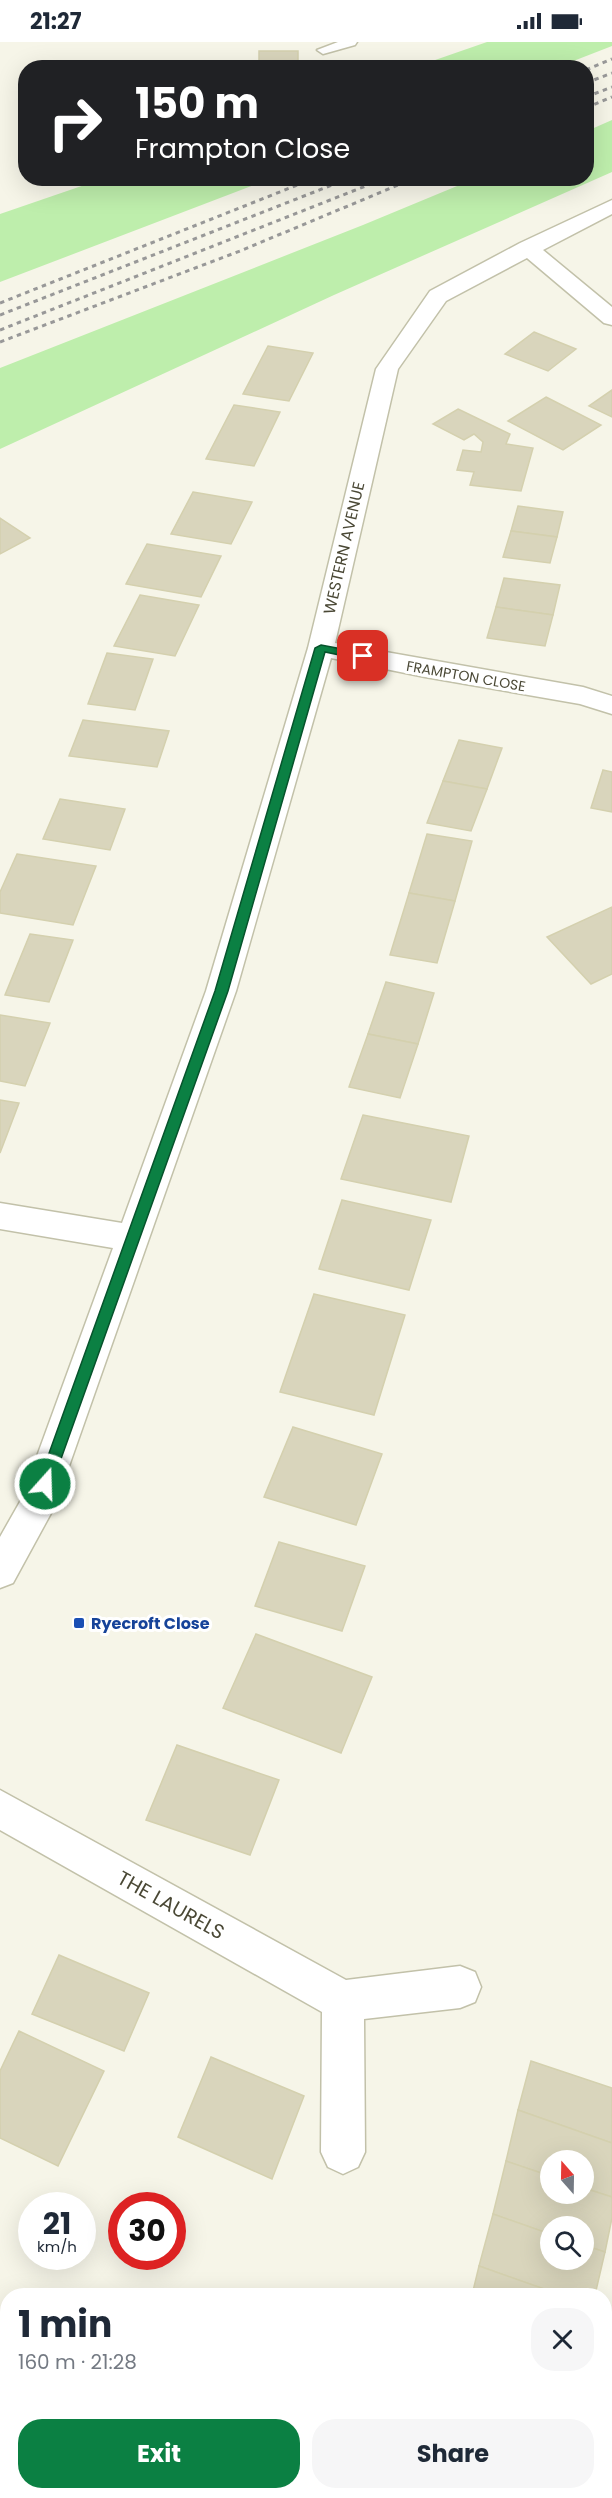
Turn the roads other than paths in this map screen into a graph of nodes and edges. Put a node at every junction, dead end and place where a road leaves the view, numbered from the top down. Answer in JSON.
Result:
{"nodes":[{"id":1,"x":351,"y":42,"type":"edge"},
{"id":2,"x":323,"y":50,"type":"dead end"},
{"id":3,"x":612,"y":206,"type":"edge"},
{"id":4,"x":528,"y":248,"type":"junction"},
{"id":5,"x":612,"y":318,"type":"edge"},
{"id":6,"x":321,"y":648,"type":"junction"},
{"id":7,"x":612,"y":705,"type":"edge"},
{"id":8,"x":0,"y":1216,"type":"edge"},
{"id":9,"x":132,"y":1238,"type":"junction"},
{"id":10,"x":0,"y":1571,"type":"edge"},
{"id":11,"x":0,"y":1809,"type":"edge"},
{"id":12,"x":460,"y":1987,"type":"dead end"},
{"id":13,"x":342,"y":2001,"type":"junction"},
{"id":14,"x":344,"y":2152,"type":"dead end"}],
"edges":[{"from":1,"to":2,"type":"lane"},
{"from":3,"to":4,"type":"street","name":"WESTERN AVENUE"},
{"from":4,"to":5,"type":"street"},
{"from":4,"to":6,"type":"street","name":"WESTERN AVENUE"},
{"from":6,"to":7,"type":"street","name":"FRAMPTON CLOSE"},
{"from":6,"to":9,"type":"street","name":"WESTERN AVENUE"},
{"from":8,"to":9,"type":"street"},
{"from":9,"to":10,"type":"street","name":"WESTERN AVENUE"},
{"from":11,"to":13,"type":"street","name":"THE LAURELS"},
{"from":12,"to":13,"type":"street"},
{"from":13,"to":14,"type":"street"}]}
